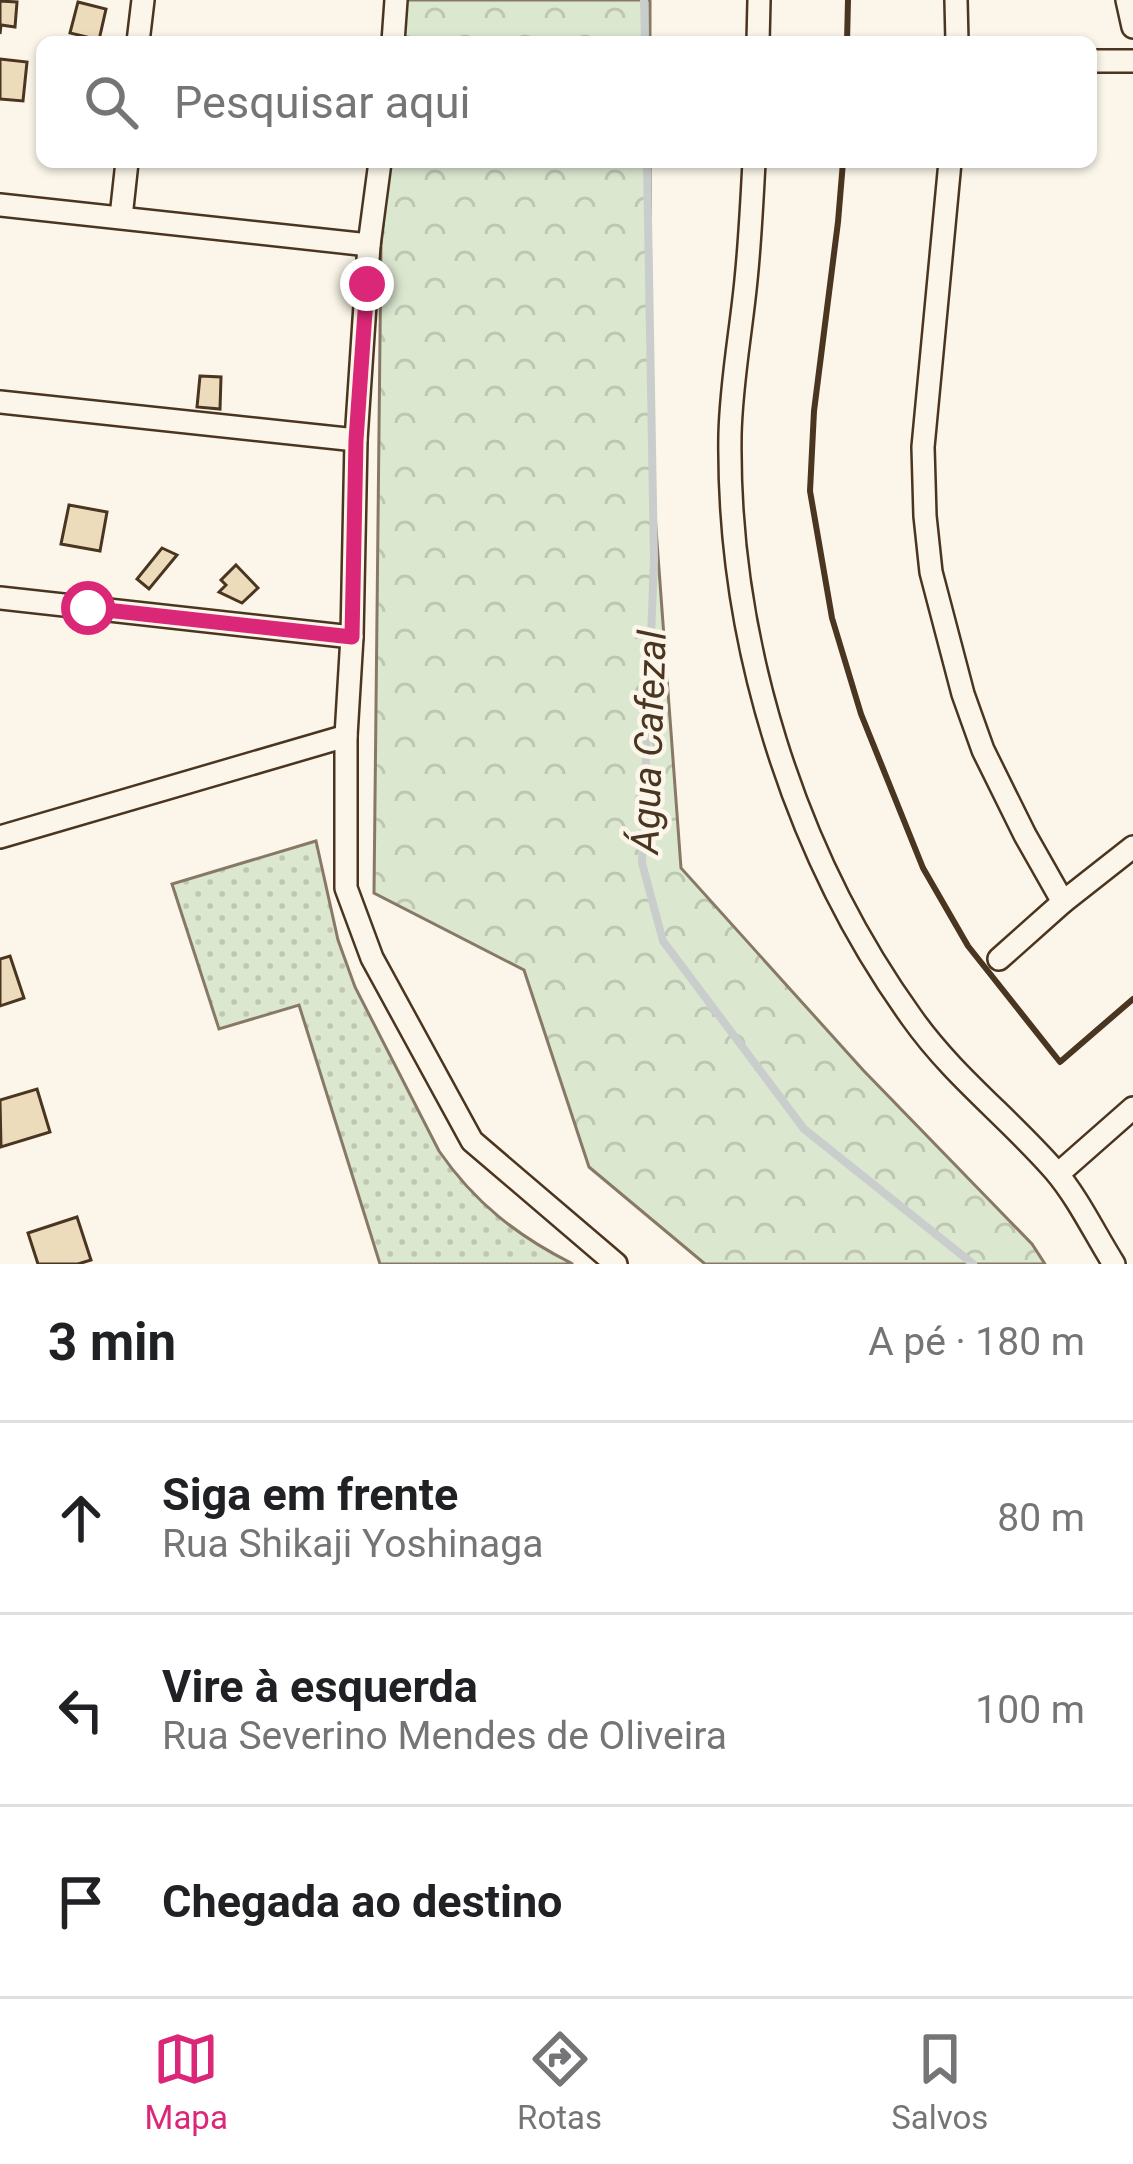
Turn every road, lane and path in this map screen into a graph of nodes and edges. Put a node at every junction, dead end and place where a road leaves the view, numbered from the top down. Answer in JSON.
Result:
{"nodes":[{"id":1,"x":142,"y":0,"type":"edge"},
{"id":2,"x":396,"y":0,"type":"edge"},
{"id":3,"x":759,"y":0,"type":"edge"},
{"id":4,"x":956,"y":0,"type":"edge"},
{"id":5,"x":1126,"y":0,"type":"edge"},
{"id":6,"x":1133,"y":27,"type":"edge"},
{"id":7,"x":139,"y":36,"type":"edge"},
{"id":8,"x":393,"y":36,"type":"edge"},
{"id":9,"x":758,"y":36,"type":"edge"},
{"id":10,"x":957,"y":36,"type":"edge"},
{"id":11,"x":1133,"y":61,"type":"edge"},
{"id":12,"x":1097,"y":62,"type":"edge"},
{"id":13,"x":126,"y":168,"type":"edge"},
{"id":14,"x":379,"y":168,"type":"edge"},
{"id":15,"x":754,"y":168,"type":"edge"},
{"id":16,"x":949,"y":168,"type":"edge"},
{"id":17,"x":0,"y":205,"type":"edge"},
{"id":18,"x":121,"y":217,"type":"junction"},
{"id":19,"x":369,"y":245,"type":"junction"},
{"id":20,"x":0,"y":402,"type":"edge"},
{"id":21,"x":356,"y":440,"type":"junction"},
{"id":22,"x":0,"y":598,"type":"edge"},
{"id":23,"x":352,"y":637,"type":"junction"},
{"id":24,"x":346,"y":736,"type":"junction"},
{"id":25,"x":0,"y":837,"type":"edge"},
{"id":26,"x":1133,"y":847,"type":"edge"},
{"id":27,"x":1063,"y":902,"type":"junction"},
{"id":28,"x":1000,"y":959,"type":"dead end"},
{"id":29,"x":1133,"y":1108,"type":"edge"},
{"id":30,"x":1058,"y":1174,"type":"junction"},
{"id":31,"x":616,"y":1264,"type":"edge"},
{"id":32,"x":1114,"y":1264,"type":"edge"}],
"edges":[{"from":1,"to":7,"type":"street"},
{"from":2,"to":8,"type":"street"},
{"from":3,"to":9,"type":"street"},
{"from":4,"to":10,"type":"street"},
{"from":5,"to":6,"type":"street"},
{"from":11,"to":12,"type":"street"},
{"from":13,"to":18,"type":"street"},
{"from":14,"to":19,"type":"street"},
{"from":15,"to":30,"type":"street"},
{"from":16,"to":27,"type":"street"},
{"from":17,"to":18,"type":"street"},
{"from":18,"to":19,"type":"street"},
{"from":19,"to":21,"type":"street"},
{"from":20,"to":21,"type":"street"},
{"from":21,"to":23,"type":"street"},
{"from":22,"to":23,"type":"street"},
{"from":23,"to":24,"type":"street"},
{"from":24,"to":25,"type":"street"},
{"from":24,"to":31,"type":"street"},
{"from":26,"to":27,"type":"street"},
{"from":27,"to":28,"type":"street"},
{"from":29,"to":30,"type":"street"},
{"from":30,"to":32,"type":"street"}]}
